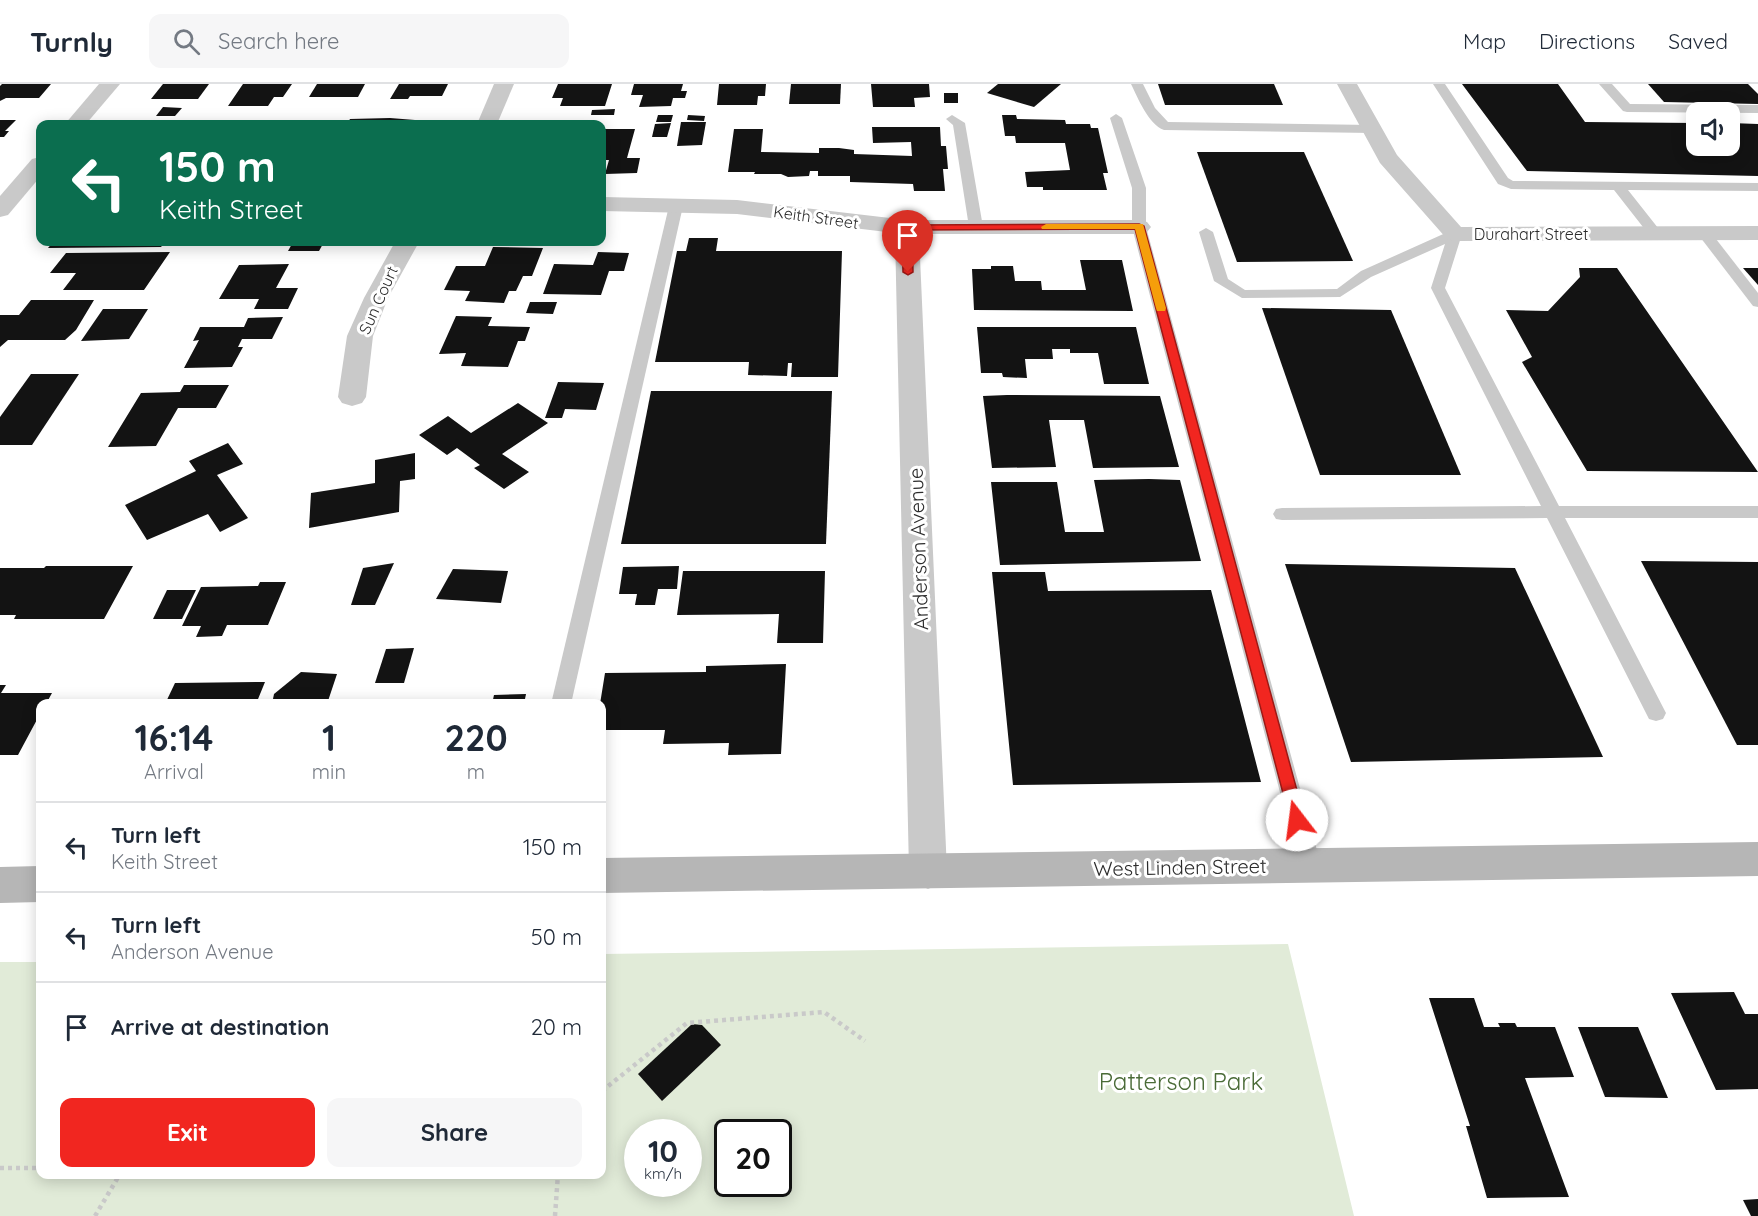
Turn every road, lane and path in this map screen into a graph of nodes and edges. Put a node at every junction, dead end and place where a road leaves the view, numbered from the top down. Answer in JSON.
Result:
{"nodes":[{"id":1,"x":110,"y":84,"type":"edge"},
{"id":2,"x":504,"y":84,"type":"edge"},
{"id":3,"x":1137,"y":84,"type":"edge"},
{"id":4,"x":1347,"y":84,"type":"edge"},
{"id":5,"x":1439,"y":84,"type":"edge"},
{"id":6,"x":1605,"y":84,"type":"edge"},
{"id":7,"x":1758,"y":109,"type":"edge"},
{"id":8,"x":1116,"y":118,"type":"dead end"},
{"id":9,"x":952,"y":119,"type":"dead end"},
{"id":10,"x":78,"y":120,"type":"edge"},
{"id":11,"x":489,"y":120,"type":"edge"},
{"id":12,"x":1372,"y":129,"type":"junction"},
{"id":13,"x":36,"y":169,"type":"edge"},
{"id":14,"x":1618,"y":186,"type":"junction"},
{"id":15,"x":1758,"y":187,"type":"edge"},
{"id":16,"x":606,"y":204,"type":"edge"},
{"id":17,"x":676,"y":206,"type":"junction"},
{"id":18,"x":0,"y":210,"type":"edge"},
{"id":19,"x":1139,"y":226,"type":"junction"},
{"id":20,"x":907,"y":227,"type":"junction"},
{"id":21,"x":976,"y":227,"type":"junction"},
{"id":22,"x":1206,"y":232,"type":"dead end"},
{"id":23,"x":1655,"y":233,"type":"junction"},
{"id":24,"x":1704,"y":233,"type":"junction"},
{"id":25,"x":1758,"y":233,"type":"edge"},
{"id":26,"x":1455,"y":234,"type":"junction"},
{"id":27,"x":405,"y":246,"type":"edge"},
{"id":28,"x":1758,"y":303,"type":"edge"},
{"id":29,"x":352,"y":397,"type":"dead end"},
{"id":30,"x":1553,"y":512,"type":"junction"},
{"id":31,"x":1758,"y":512,"type":"edge"},
{"id":32,"x":1282,"y":514,"type":"dead end"},
{"id":33,"x":562,"y":699,"type":"edge"},
{"id":34,"x":1656,"y":713,"type":"dead end"},
{"id":35,"x":1758,"y":859,"type":"edge"},
{"id":36,"x":1310,"y":865,"type":"junction"},
{"id":37,"x":928,"y":871,"type":"junction"},
{"id":38,"x":606,"y":876,"type":"edge"},
{"id":39,"x":36,"y":884,"type":"edge"},
{"id":40,"x":0,"y":885,"type":"edge"},
{"id":41,"x":865,"y":1041,"type":"dead end"},
{"id":42,"x":606,"y":1088,"type":"edge"},
{"id":43,"x":0,"y":1168,"type":"edge"},
{"id":44,"x":36,"y":1168,"type":"edge"},
{"id":45,"x":117,"y":1179,"type":"edge"},
{"id":46,"x":558,"y":1179,"type":"edge"},
{"id":47,"x":95,"y":1216,"type":"edge"},
{"id":48,"x":555,"y":1216,"type":"edge"}],
"edges":[{"from":1,"to":10,"type":"street"},
{"from":2,"to":11,"type":"street"},
{"from":3,"to":12,"type":"lane"},
{"from":4,"to":12,"type":"street","name":"Durahart Street"},
{"from":5,"to":14,"type":"lane"},
{"from":6,"to":7,"type":"lane"},
{"from":8,"to":19,"type":"lane"},
{"from":9,"to":21,"type":"lane"},
{"from":12,"to":26,"type":"street","name":"Durahart Street"},
{"from":13,"to":18,"type":"street"},
{"from":14,"to":15,"type":"lane"},
{"from":14,"to":23,"type":"lane"},
{"from":16,"to":17,"type":"street","name":"Keith Street"},
{"from":17,"to":20,"type":"street","name":"Keith Street"},
{"from":17,"to":33,"type":"lane"},
{"from":19,"to":21,"type":"street","name":"Keith Street"},
{"from":19,"to":36,"type":"lane"},
{"from":20,"to":21,"type":"street","name":"Keith Street"},
{"from":20,"to":37,"type":"street","name":"Anderson Avenue"},
{"from":22,"to":26,"type":"lane"},
{"from":23,"to":24,"type":"street","name":"Durahart Street"},
{"from":23,"to":26,"type":"street","name":"Durahart Street"},
{"from":24,"to":25,"type":"street","name":"Durahart Street"},
{"from":24,"to":28,"type":"lane"},
{"from":26,"to":30,"type":"lane"},
{"from":27,"to":29,"type":"street","name":"Sun Court"},
{"from":30,"to":31,"type":"lane"},
{"from":30,"to":32,"type":"lane"},
{"from":30,"to":34,"type":"lane"},
{"from":35,"to":36,"type":"street","name":"West Linden Street"},
{"from":36,"to":37,"type":"street","name":"West Linden Street"},
{"from":37,"to":38,"type":"street","name":"West Linden Street"},
{"from":39,"to":40,"type":"street"},
{"from":41,"to":42,"type":"path"},
{"from":43,"to":44,"type":"path"},
{"from":45,"to":47,"type":"path"},
{"from":46,"to":48,"type":"path"}]}
